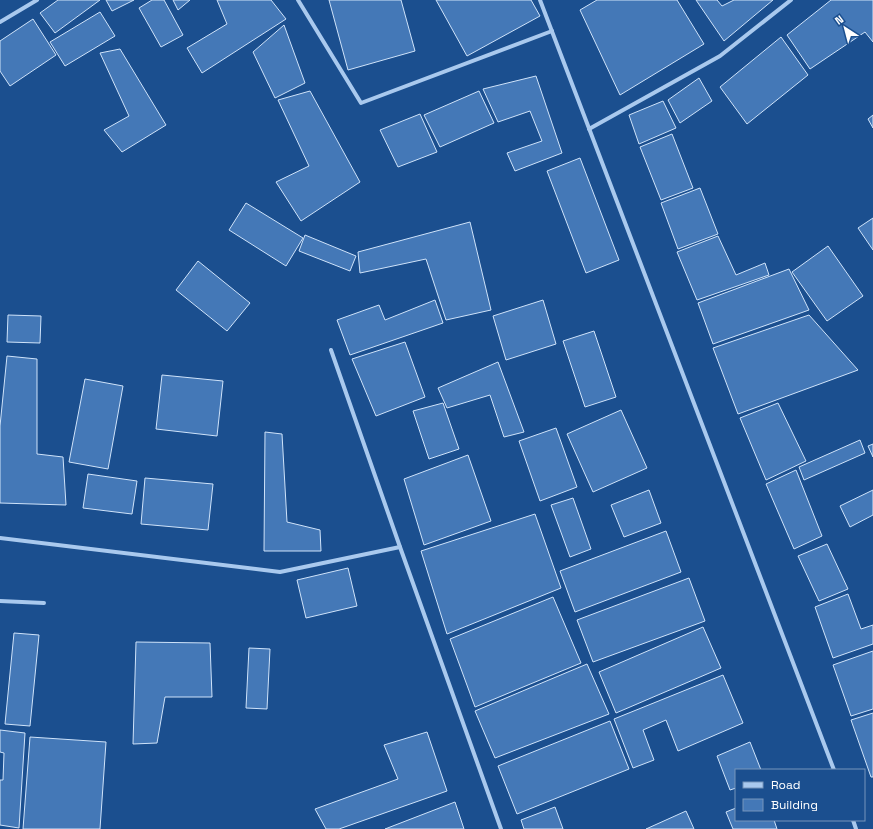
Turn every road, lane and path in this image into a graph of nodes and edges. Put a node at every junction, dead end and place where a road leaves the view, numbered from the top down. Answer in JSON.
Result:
{"nodes":[{"id":1,"x":38,"y":0,"type":"edge"},
{"id":2,"x":298,"y":0,"type":"edge"},
{"id":3,"x":540,"y":0,"type":"edge"},
{"id":4,"x":791,"y":0,"type":"edge"},
{"id":5,"x":0,"y":22,"type":"edge"},
{"id":6,"x":552,"y":31,"type":"junction"},
{"id":7,"x":589,"y":129,"type":"junction"},
{"id":8,"x":331,"y":350,"type":"dead end"},
{"id":9,"x":0,"y":538,"type":"edge"},
{"id":10,"x":400,"y":547,"type":"junction"},
{"id":11,"x":0,"y":601,"type":"edge"},
{"id":12,"x":44,"y":603,"type":"dead end"},
{"id":13,"x":834,"y":769,"type":"edge"},
{"id":14,"x":502,"y":829,"type":"edge"}],
"edges":[{"from":1,"to":5,"type":"street"},
{"from":2,"to":6,"type":"street"},
{"from":3,"to":6,"type":"street"},
{"from":4,"to":7,"type":"street"},
{"from":6,"to":7,"type":"street"},
{"from":7,"to":13,"type":"street"},
{"from":8,"to":10,"type":"street"},
{"from":9,"to":10,"type":"street"},
{"from":10,"to":14,"type":"street"},
{"from":11,"to":12,"type":"street"}]}
